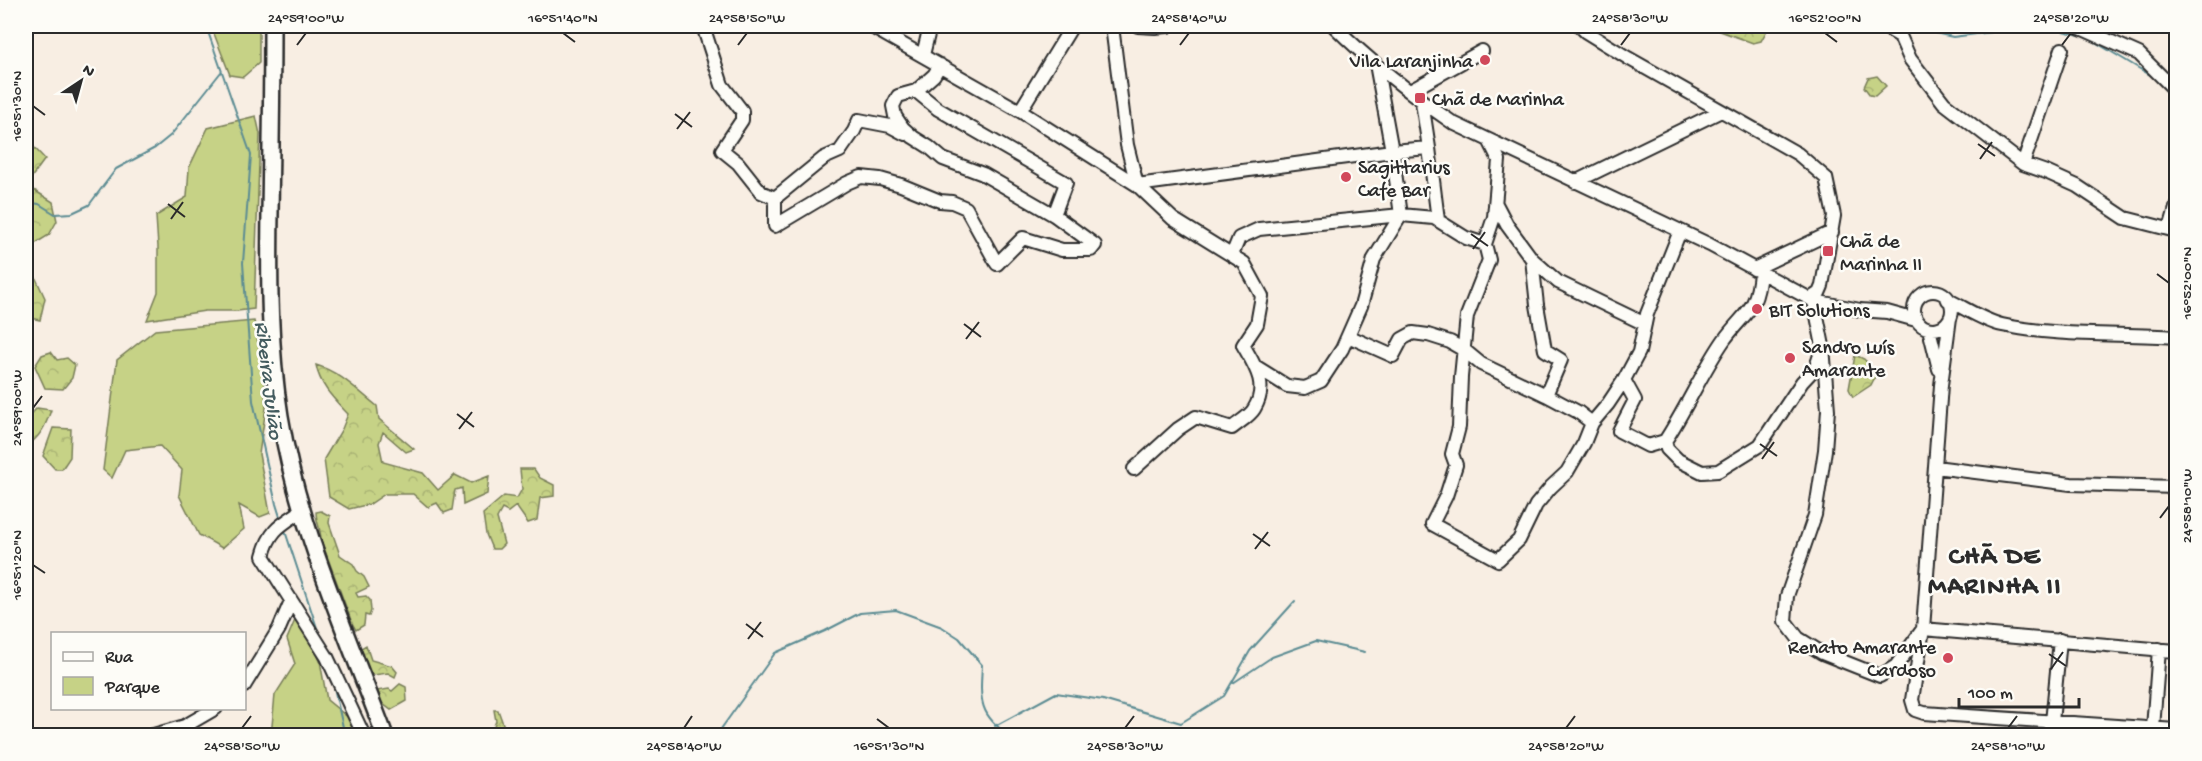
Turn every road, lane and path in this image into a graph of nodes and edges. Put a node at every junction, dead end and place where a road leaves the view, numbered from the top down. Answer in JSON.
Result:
{"nodes":[{"id":1,"x":272,"y":26,"type":"edge"},
{"id":2,"x":703,"y":26,"type":"edge"},
{"id":3,"x":870,"y":26,"type":"edge"},
{"id":4,"x":930,"y":26,"type":"edge"},
{"id":5,"x":1072,"y":26,"type":"edge"},
{"id":6,"x":1112,"y":26,"type":"edge"},
{"id":7,"x":1138,"y":26,"type":"edge"},
{"id":8,"x":1168,"y":26,"type":"edge"},
{"id":9,"x":1334,"y":26,"type":"edge"},
{"id":10,"x":1580,"y":26,"type":"edge"},
{"id":11,"x":1883,"y":26,"type":"edge"},
{"id":12,"x":2076,"y":26,"type":"edge"},
{"id":13,"x":2062,"y":49,"type":"dead end"},
{"id":14,"x":1482,"y":51,"type":"dead end"},
{"id":15,"x":923,"y":55,"type":"junction"},
{"id":16,"x":1376,"y":64,"type":"junction"},
{"id":17,"x":940,"y":65,"type":"junction"},
{"id":18,"x":916,"y":91,"type":"junction"},
{"id":19,"x":1410,"y":91,"type":"junction"},
{"id":20,"x":2176,"y":91,"type":"edge"},
{"id":21,"x":1422,"y":102,"type":"junction"},
{"id":22,"x":1020,"y":111,"type":"junction"},
{"id":23,"x":1721,"y":111,"type":"junction"},
{"id":24,"x":913,"y":137,"type":"junction"},
{"id":25,"x":1489,"y":140,"type":"junction"},
{"id":26,"x":1127,"y":145,"type":"junction"},
{"id":27,"x":1429,"y":148,"type":"junction"},
{"id":28,"x":1392,"y":151,"type":"junction"},
{"id":29,"x":2023,"y":164,"type":"junction"},
{"id":30,"x":1107,"y":166,"type":"junction"},
{"id":31,"x":1575,"y":183,"type":"junction"},
{"id":32,"x":1137,"y":185,"type":"junction"},
{"id":33,"x":775,"y":198,"type":"junction"},
{"id":34,"x":1496,"y":204,"type":"junction"},
{"id":35,"x":2176,"y":208,"type":"edge"},
{"id":36,"x":1054,"y":215,"type":"junction"},
{"id":37,"x":1401,"y":215,"type":"junction"},
{"id":38,"x":1438,"y":220,"type":"junction"},
{"id":39,"x":2173,"y":230,"type":"edge"},
{"id":40,"x":1680,"y":231,"type":"junction"},
{"id":41,"x":1832,"y":232,"type":"junction"},
{"id":42,"x":1485,"y":244,"type":"junction"},
{"id":43,"x":1232,"y":255,"type":"junction"},
{"id":44,"x":1532,"y":259,"type":"junction"},
{"id":45,"x":1757,"y":270,"type":"junction"},
{"id":46,"x":1822,"y":286,"type":"junction"},
{"id":47,"x":1812,"y":300,"type":"junction"},
{"id":48,"x":1948,"y":300,"type":"junction"},
{"id":49,"x":1828,"y":304,"type":"junction"},
{"id":50,"x":1950,"y":318,"type":"junction"},
{"id":51,"x":1916,"y":320,"type":"junction"},
{"id":52,"x":1645,"y":324,"type":"junction"},
{"id":53,"x":1929,"y":329,"type":"junction"},
{"id":54,"x":1348,"y":336,"type":"junction"},
{"id":55,"x":2176,"y":337,"type":"edge"},
{"id":56,"x":1823,"y":346,"type":"junction"},
{"id":57,"x":1464,"y":350,"type":"junction"},
{"id":58,"x":1255,"y":366,"type":"junction"},
{"id":59,"x":1624,"y":380,"type":"junction"},
{"id":60,"x":1941,"y":385,"type":"junction"},
{"id":61,"x":1546,"y":395,"type":"junction"},
{"id":62,"x":1592,"y":423,"type":"junction"},
{"id":63,"x":1665,"y":441,"type":"junction"},
{"id":64,"x":1935,"y":467,"type":"junction"},
{"id":65,"x":1134,"y":469,"type":"dead end"},
{"id":66,"x":2176,"y":487,"type":"edge"},
{"id":67,"x":303,"y":510,"type":"junction"},
{"id":68,"x":291,"y":601,"type":"junction"},
{"id":69,"x":1923,"y":629,"type":"junction"},
{"id":70,"x":2060,"y":640,"type":"junction"},
{"id":71,"x":2159,"y":649,"type":"junction"},
{"id":72,"x":2176,"y":651,"type":"edge"},
{"id":73,"x":246,"y":683,"type":"edge"},
{"id":74,"x":213,"y":710,"type":"edge"},
{"id":75,"x":2052,"y":722,"type":"junction"},
{"id":76,"x":2152,"y":728,"type":"junction"},
{"id":77,"x":2176,"y":730,"type":"edge"},
{"id":78,"x":150,"y":735,"type":"edge"},
{"id":79,"x":364,"y":735,"type":"edge"},
{"id":80,"x":385,"y":735,"type":"edge"}],
"edges":[{"from":1,"to":67,"type":"main road"},
{"from":2,"to":33,"type":"street"},
{"from":3,"to":15,"type":"street"},
{"from":4,"to":15,"type":"street"},
{"from":5,"to":22,"type":"street"},
{"from":6,"to":26,"type":"street"},
{"from":7,"to":8,"type":"street"},
{"from":9,"to":16,"type":"street"},
{"from":10,"to":23,"type":"street"},
{"from":11,"to":29,"type":"street"},
{"from":12,"to":20,"type":"street"},
{"from":13,"to":29,"type":"street"},
{"from":14,"to":19,"type":"street"},
{"from":15,"to":17,"type":"street"},
{"from":16,"to":19,"type":"street"},
{"from":16,"to":28,"type":"street"},
{"from":17,"to":18,"type":"street"},
{"from":17,"to":22,"type":"street"},
{"from":18,"to":24,"type":"street"},
{"from":18,"to":36,"type":"street"},
{"from":19,"to":21,"type":"street"},
{"from":21,"to":25,"type":"street"},
{"from":21,"to":27,"type":"street"},
{"from":22,"to":30,"type":"street"},
{"from":23,"to":31,"type":"street"},
{"from":23,"to":41,"type":"street"},
{"from":24,"to":33,"type":"street"},
{"from":24,"to":36,"type":"street"},
{"from":25,"to":31,"type":"street"},
{"from":25,"to":34,"type":"street"},
{"from":26,"to":30,"type":"street"},
{"from":26,"to":32,"type":"street"},
{"from":27,"to":28,"type":"street"},
{"from":27,"to":38,"type":"street"},
{"from":28,"to":32,"type":"street"},
{"from":28,"to":37,"type":"street"},
{"from":29,"to":39,"type":"street"},
{"from":30,"to":32,"type":"street"},
{"from":31,"to":40,"type":"street"},
{"from":32,"to":43,"type":"street"},
{"from":33,"to":36,"type":"street"},
{"from":34,"to":42,"type":"street"},
{"from":34,"to":44,"type":"street"},
{"from":35,"to":39,"type":"street"},
{"from":37,"to":38,"type":"street"},
{"from":37,"to":43,"type":"street"},
{"from":37,"to":54,"type":"street"},
{"from":38,"to":42,"type":"street"},
{"from":40,"to":45,"type":"street"},
{"from":40,"to":52,"type":"street"},
{"from":41,"to":45,"type":"street"},
{"from":41,"to":46,"type":"street"},
{"from":42,"to":57,"type":"street"},
{"from":43,"to":58,"type":"street"},
{"from":44,"to":52,"type":"street"},
{"from":44,"to":61,"type":"street"},
{"from":45,"to":47,"type":"street"},
{"from":45,"to":63,"type":"street"},
{"from":46,"to":47,"type":"street"},
{"from":46,"to":49,"type":"street"},
{"from":47,"to":49,"type":"street"},
{"from":47,"to":56,"type":"street"},
{"from":48,"to":50,"type":"street"},
{"from":48,"to":51,"type":"street"},
{"from":48,"to":55,"type":"street"},
{"from":49,"to":51,"type":"street"},
{"from":50,"to":53,"type":"street"},
{"from":50,"to":60,"type":"street"},
{"from":51,"to":53,"type":"street"},
{"from":52,"to":59,"type":"street"},
{"from":53,"to":60,"type":"street"},
{"from":54,"to":57,"type":"street"},
{"from":54,"to":58,"type":"street"},
{"from":56,"to":63,"type":"street"},
{"from":56,"to":69,"type":"street"},
{"from":57,"to":61,"type":"street"},
{"from":57,"to":62,"type":"street"},
{"from":58,"to":65,"type":"street"},
{"from":59,"to":62,"type":"street"},
{"from":59,"to":63,"type":"street"},
{"from":60,"to":64,"type":"street"},
{"from":61,"to":62,"type":"street"},
{"from":64,"to":66,"type":"street"},
{"from":64,"to":69,"type":"street"},
{"from":67,"to":68,"type":"street"},
{"from":67,"to":80,"type":"main road"},
{"from":68,"to":73,"type":"street"},
{"from":68,"to":79,"type":"street"},
{"from":69,"to":70,"type":"street"},
{"from":69,"to":75,"type":"street"},
{"from":70,"to":71,"type":"street"},
{"from":70,"to":75,"type":"street"},
{"from":71,"to":72,"type":"street"},
{"from":71,"to":76,"type":"street"},
{"from":74,"to":78,"type":"street"},
{"from":75,"to":76,"type":"street"},
{"from":76,"to":77,"type":"street"}]}
